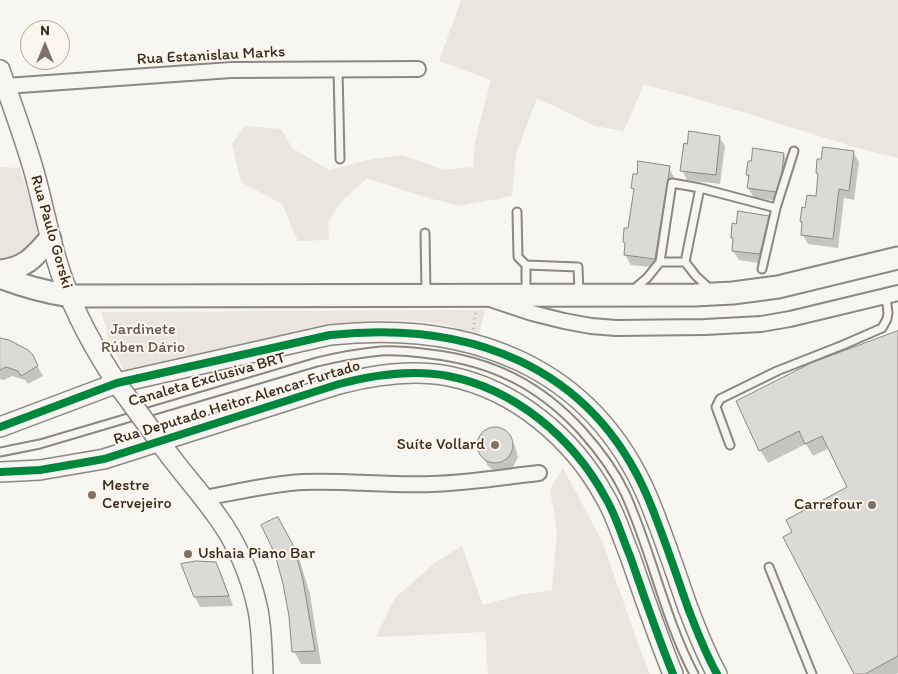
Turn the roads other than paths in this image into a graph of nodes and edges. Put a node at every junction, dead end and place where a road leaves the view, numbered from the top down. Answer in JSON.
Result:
{"nodes":[{"id":1,"x":338,"y":69,"type":"junction"},
{"id":2,"x":418,"y":69,"type":"dead end"},
{"id":3,"x":3,"y":78,"type":"edge"},
{"id":4,"x":794,"y":151,"type":"dead end"},
{"id":5,"x":340,"y":158,"type":"dead end"},
{"id":6,"x":700,"y":188,"type":"junction"},
{"id":7,"x":776,"y":208,"type":"junction"},
{"id":8,"x":517,"y":212,"type":"dead end"},
{"id":9,"x":425,"y":233,"type":"dead end"},
{"id":10,"x":50,"y":239,"type":"junction"},
{"id":11,"x":898,"y":258,"type":"edge"},
{"id":12,"x":660,"y":262,"type":"junction"},
{"id":13,"x":685,"y":262,"type":"junction"},
{"id":14,"x":526,"y":265,"type":"junction"},
{"id":15,"x":762,"y":269,"type":"dead end"},
{"id":16,"x":0,"y":272,"type":"edge"},
{"id":17,"x":0,"y":277,"type":"edge"},
{"id":18,"x":715,"y":294,"type":"junction"},
{"id":19,"x":526,"y":295,"type":"junction"},
{"id":20,"x":579,"y":295,"type":"junction"},
{"id":21,"x":626,"y":295,"type":"junction"},
{"id":22,"x":892,"y":295,"type":"edge"},
{"id":23,"x":70,"y":296,"type":"junction"},
{"id":24,"x":426,"y":296,"type":"junction"},
{"id":25,"x":478,"y":296,"type":"junction"},
{"id":26,"x":119,"y":386,"type":"junction"},
{"id":27,"x":0,"y":427,"type":"edge"},
{"id":28,"x":158,"y":440,"type":"junction"},
{"id":29,"x":730,"y":445,"type":"dead end"},
{"id":30,"x":0,"y":452,"type":"edge"},
{"id":31,"x":0,"y":472,"type":"edge"},
{"id":32,"x":539,"y":473,"type":"dead end"},
{"id":33,"x":204,"y":498,"type":"junction"},
{"id":34,"x":769,"y":567,"type":"dead end"},
{"id":35,"x":262,"y":674,"type":"edge"},
{"id":36,"x":673,"y":674,"type":"edge"},
{"id":37,"x":694,"y":674,"type":"edge"},
{"id":38,"x":717,"y":674,"type":"edge"},
{"id":39,"x":812,"y":674,"type":"edge"}],
"edges":[{"from":1,"to":2,"type":"street","name":"Rua Estanislau Marks"},
{"from":1,"to":3,"type":"street","name":"Rua Estanislau Marks"},
{"from":1,"to":5,"type":"lane"},
{"from":3,"to":10,"type":"street","name":"Rua Paulo Gorski"},
{"from":4,"to":7,"type":"lane"},
{"from":6,"to":7,"type":"lane"},
{"from":6,"to":12,"type":"lane"},
{"from":6,"to":13,"type":"lane"},
{"from":7,"to":15,"type":"lane"},
{"from":8,"to":14,"type":"lane"},
{"from":9,"to":24,"type":"lane"},
{"from":10,"to":16,"type":"main road"},
{"from":10,"to":23,"type":"street","name":"Rua Paulo Gorski"},
{"from":11,"to":18,"type":"main road"},
{"from":12,"to":13,"type":"lane"},
{"from":12,"to":21,"type":"lane"},
{"from":13,"to":18,"type":"lane"},
{"from":14,"to":19,"type":"lane"},
{"from":14,"to":20,"type":"lane"},
{"from":17,"to":23,"type":"main road"},
{"from":18,"to":21,"type":"main road"},
{"from":19,"to":20,"type":"main road"},
{"from":19,"to":25,"type":"main road"},
{"from":20,"to":21,"type":"main road"},
{"from":22,"to":25,"type":"street"},
{"from":22,"to":29,"type":"lane"},
{"from":23,"to":24,"type":"main road"},
{"from":23,"to":26,"type":"street","name":"Rua Paulo Gorski"},
{"from":24,"to":25,"type":"main road"},
{"from":26,"to":27,"type":"street","name":"Rua Deputado Heitor Alencar Furtado"},
{"from":26,"to":28,"type":"street","name":"Rua Paulo Gorski","bridge":true},
{"from":26,"to":38,"type":"street","name":"Rua Deputado Heitor Alencar Furtado"},
{"from":28,"to":31,"type":"street","name":"Rua Deputado Heitor Alencar Furtado"},
{"from":28,"to":33,"type":"street","name":"Rua Paulo Gorski"},
{"from":28,"to":36,"type":"street","name":"Rua Deputado Heitor Alencar Furtado"},
{"from":30,"to":37,"type":"lane","name":"Canaleta Exclusiva BRT"},
{"from":32,"to":33,"type":"street"},
{"from":33,"to":35,"type":"street","name":"Rua Paulo Gorski"},
{"from":34,"to":39,"type":"lane"}]}
